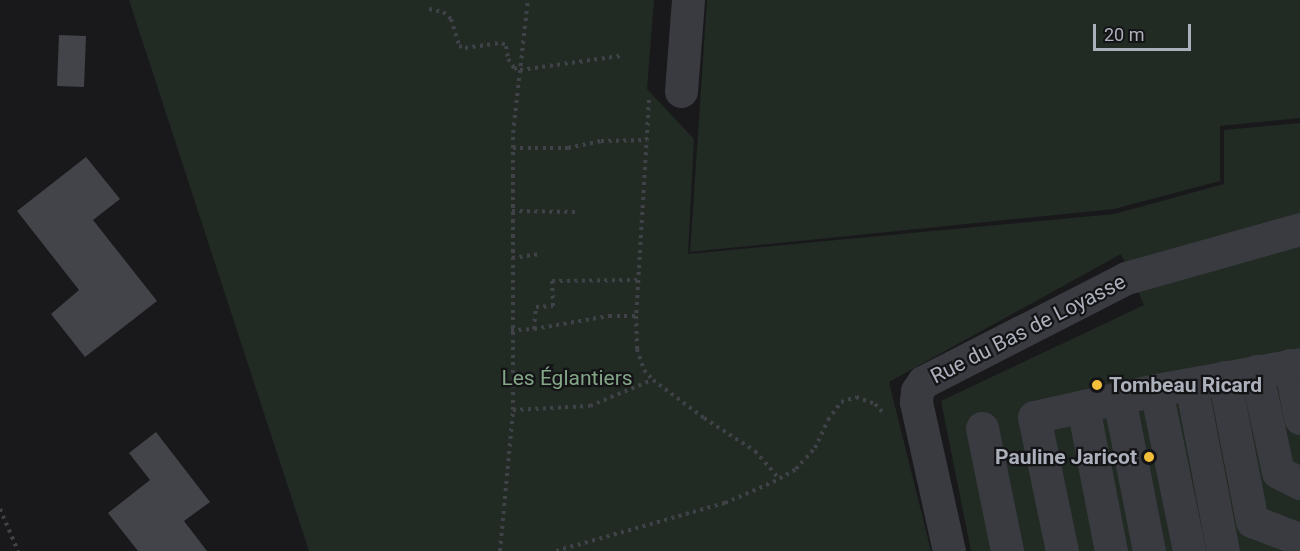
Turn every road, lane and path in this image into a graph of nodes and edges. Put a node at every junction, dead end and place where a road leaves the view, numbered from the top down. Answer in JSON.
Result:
{"nodes":[{"id":1,"x":528,"y":0,"type":"edge"},
{"id":2,"x":688,"y":0,"type":"edge"},
{"id":3,"x":429,"y":9,"type":"dead end"},
{"id":4,"x":621,"y":56,"type":"dead end"},
{"id":5,"x":520,"y":70,"type":"junction"},
{"id":6,"x":681,"y":91,"type":"dead end"},
{"id":7,"x":649,"y":99,"type":"dead end"},
{"id":8,"x":647,"y":140,"type":"junction"},
{"id":9,"x":513,"y":148,"type":"junction"},
{"id":10,"x":512,"y":211,"type":"junction"},
{"id":11,"x":579,"y":212,"type":"dead end"},
{"id":12,"x":1300,"y":229,"type":"edge"},
{"id":13,"x":542,"y":254,"type":"dead end"},
{"id":14,"x":512,"y":258,"type":"junction"},
{"id":15,"x":638,"y":280,"type":"junction"},
{"id":16,"x":636,"y":316,"type":"junction"},
{"id":17,"x":534,"y":329,"type":"junction"},
{"id":18,"x":512,"y":330,"type":"junction"},
{"id":19,"x":1295,"y":365,"type":"edge"},
{"id":20,"x":1256,"y":371,"type":"junction"},
{"id":21,"x":1224,"y":377,"type":"junction"},
{"id":22,"x":653,"y":380,"type":"junction"},
{"id":23,"x":1191,"y":384,"type":"junction"},
{"id":24,"x":1156,"y":390,"type":"junction"},
{"id":25,"x":856,"y":397,"type":"dead end"},
{"id":26,"x":1119,"y":398,"type":"junction"},
{"id":27,"x":513,"y":410,"type":"junction"},
{"id":28,"x":1060,"y":411,"type":"junction"},
{"id":29,"x":1300,"y":418,"type":"edge"},
{"id":30,"x":982,"y":428,"type":"dead end"},
{"id":31,"x":779,"y":479,"type":"junction"},
{"id":32,"x":1300,"y":483,"type":"edge"},
{"id":33,"x":0,"y":509,"type":"edge"},
{"id":34,"x":1292,"y":535,"type":"edge"},
{"id":35,"x":1224,"y":550,"type":"edge"},
{"id":36,"x":18,"y":551,"type":"edge"},
{"id":37,"x":500,"y":551,"type":"edge"},
{"id":38,"x":556,"y":551,"type":"edge"},
{"id":39,"x":949,"y":551,"type":"edge"},
{"id":40,"x":1007,"y":551,"type":"edge"},
{"id":41,"x":1062,"y":551,"type":"edge"},
{"id":42,"x":1093,"y":551,"type":"edge"},
{"id":43,"x":1111,"y":551,"type":"edge"},
{"id":44,"x":1149,"y":551,"type":"edge"},
{"id":45,"x":1189,"y":551,"type":"edge"}],
"edges":[{"from":1,"to":5,"type":"path"},
{"from":2,"to":6,"type":"street"},
{"from":3,"to":5,"type":"path"},
{"from":4,"to":5,"type":"path"},
{"from":5,"to":9,"type":"path"},
{"from":7,"to":8,"type":"path"},
{"from":8,"to":9,"type":"path"},
{"from":8,"to":15,"type":"path"},
{"from":9,"to":10,"type":"path"},
{"from":10,"to":11,"type":"path"},
{"from":10,"to":14,"type":"path"},
{"from":12,"to":39,"type":"street","name":"Rue du Bas de Loyasse"},
{"from":13,"to":14,"type":"path"},
{"from":14,"to":18,"type":"path"},
{"from":15,"to":16,"type":"path"},
{"from":15,"to":17,"type":"path"},
{"from":16,"to":17,"type":"path"},
{"from":16,"to":22,"type":"path"},
{"from":17,"to":18,"type":"path"},
{"from":18,"to":27,"type":"path"},
{"from":19,"to":20,"type":"street"},
{"from":19,"to":29,"type":"street"},
{"from":20,"to":21,"type":"street"},
{"from":20,"to":32,"type":"street"},
{"from":21,"to":23,"type":"street"},
{"from":21,"to":34,"type":"street"},
{"from":22,"to":27,"type":"path"},
{"from":22,"to":31,"type":"path"},
{"from":23,"to":24,"type":"street"},
{"from":23,"to":35,"type":"street"},
{"from":24,"to":26,"type":"street"},
{"from":24,"to":45,"type":"street"},
{"from":25,"to":31,"type":"path"},
{"from":26,"to":28,"type":"street"},
{"from":26,"to":44,"type":"street"},
{"from":27,"to":37,"type":"path"},
{"from":28,"to":41,"type":"street"},
{"from":28,"to":42,"type":"street"},
{"from":28,"to":43,"type":"street"},
{"from":30,"to":40,"type":"street"},
{"from":31,"to":38,"type":"path"},
{"from":33,"to":36,"type":"path"}]}
